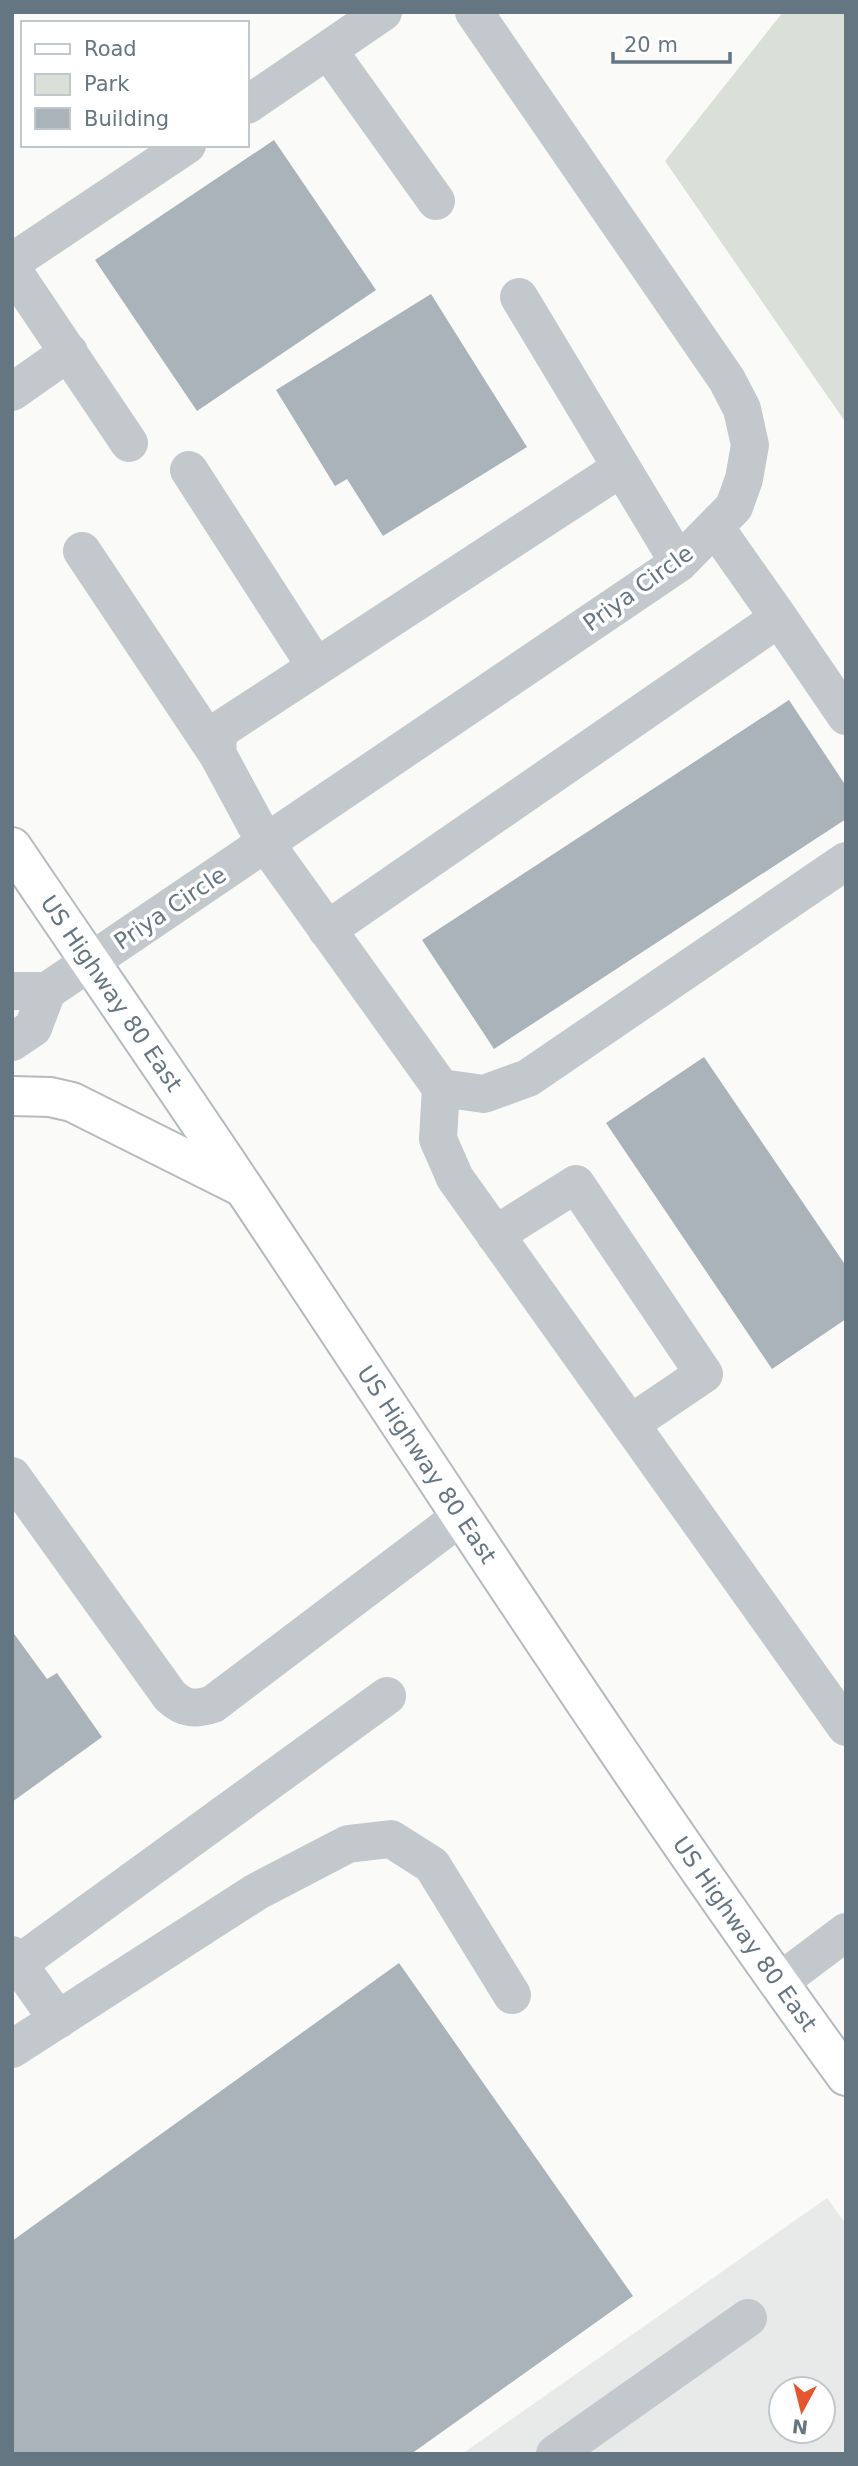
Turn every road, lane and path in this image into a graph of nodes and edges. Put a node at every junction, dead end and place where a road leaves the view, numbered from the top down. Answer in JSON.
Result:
{"nodes":[{"id":1,"x":383,"y":12,"type":"edge"},
{"id":2,"x":474,"y":12,"type":"edge"},
{"id":3,"x":328,"y":50,"type":"junction"},
{"id":4,"x":248,"y":104,"type":"edge"},
{"id":5,"x":184,"y":147,"type":"edge"},
{"id":6,"x":436,"y":201,"type":"dead end"},
{"id":7,"x":12,"y":262,"type":"edge"},
{"id":8,"x":12,"y":269,"type":"edge"},
{"id":9,"x":519,"y":297,"type":"dead end"},
{"id":10,"x":69,"y":352,"type":"junction"},
{"id":11,"x":12,"y":392,"type":"edge"},
{"id":12,"x":129,"y":443,"type":"dead end"},
{"id":13,"x":621,"y":467,"type":"junction"},
{"id":14,"x":188,"y":470,"type":"dead end"},
{"id":15,"x":715,"y":527,"type":"junction"},
{"id":16,"x":82,"y":551,"type":"dead end"},
{"id":17,"x":679,"y":563,"type":"junction"},
{"id":18,"x":779,"y":618,"type":"junction"},
{"id":19,"x":316,"y":667,"type":"junction"},
{"id":20,"x":846,"y":716,"type":"edge"},
{"id":21,"x":219,"y":755,"type":"junction"},
{"id":22,"x":266,"y":844,"type":"junction"},
{"id":23,"x":12,"y":847,"type":"edge"},
{"id":24,"x":846,"y":861,"type":"edge"},
{"id":25,"x":327,"y":930,"type":"junction"},
{"id":26,"x":89,"y":962,"type":"junction"},
{"id":27,"x":29,"y":991,"type":"edge"},
{"id":28,"x":12,"y":1042,"type":"edge"},
{"id":29,"x":441,"y":1088,"type":"junction"},
{"id":30,"x":12,"y":1096,"type":"edge"},
{"id":31,"x":243,"y":1187,"type":"junction"},
{"id":32,"x":495,"y":1235,"type":"junction"},
{"id":33,"x":630,"y":1424,"type":"junction"},
{"id":34,"x":12,"y":1476,"type":"edge"},
{"id":35,"x":459,"y":1518,"type":"junction"},
{"id":36,"x":387,"y":1696,"type":"dead end"},
{"id":37,"x":846,"y":1727,"type":"edge"},
{"id":38,"x":846,"y":1932,"type":"edge"},
{"id":39,"x":15,"y":1960,"type":"edge"},
{"id":40,"x":778,"y":1983,"type":"junction"},
{"id":41,"x":512,"y":1995,"type":"dead end"},
{"id":42,"x":58,"y":2020,"type":"junction"},
{"id":43,"x":12,"y":2049,"type":"edge"},
{"id":44,"x":846,"y":2076,"type":"edge"},
{"id":45,"x":748,"y":2318,"type":"dead end"},
{"id":46,"x":555,"y":2454,"type":"edge"}],
"edges":[{"from":1,"to":3,"type":"street"},
{"from":2,"to":15,"type":"street","name":"Priya Circle"},
{"from":3,"to":4,"type":"street"},
{"from":3,"to":6,"type":"street"},
{"from":5,"to":7,"type":"street"},
{"from":8,"to":10,"type":"street"},
{"from":9,"to":13,"type":"street"},
{"from":10,"to":11,"type":"street"},
{"from":10,"to":12,"type":"street"},
{"from":13,"to":17,"type":"street"},
{"from":13,"to":19,"type":"street"},
{"from":14,"to":19,"type":"street"},
{"from":15,"to":17,"type":"street","name":"Priya Circle"},
{"from":15,"to":18,"type":"street"},
{"from":16,"to":21,"type":"street"},
{"from":17,"to":22,"type":"street","name":"Priya Circle"},
{"from":18,"to":20,"type":"street"},
{"from":18,"to":25,"type":"street"},
{"from":19,"to":21,"type":"street"},
{"from":21,"to":22,"type":"street"},
{"from":22,"to":25,"type":"street"},
{"from":22,"to":26,"type":"street","name":"Priya Circle"},
{"from":23,"to":26,"type":"main road","name":"US Highway 80 East"},
{"from":24,"to":29,"type":"street"},
{"from":25,"to":29,"type":"street"},
{"from":26,"to":27,"type":"street","name":"Priya Circle"},
{"from":26,"to":31,"type":"main road","name":"US Highway 80 East"},
{"from":27,"to":28,"type":"street"},
{"from":29,"to":32,"type":"street"},
{"from":30,"to":31,"type":"main road"},
{"from":31,"to":35,"type":"main road","name":"US Highway 80 East"},
{"from":32,"to":33,"type":"street"},
{"from":32,"to":33,"type":"street"},
{"from":33,"to":37,"type":"street"},
{"from":34,"to":35,"type":"street"},
{"from":35,"to":40,"type":"main road","name":"US Highway 80 East"},
{"from":36,"to":39,"type":"street"},
{"from":38,"to":40,"type":"street"},
{"from":39,"to":42,"type":"street"},
{"from":40,"to":44,"type":"main road","name":"US Highway 80 East"},
{"from":41,"to":42,"type":"street"},
{"from":42,"to":43,"type":"street"},
{"from":45,"to":46,"type":"street"}]}
